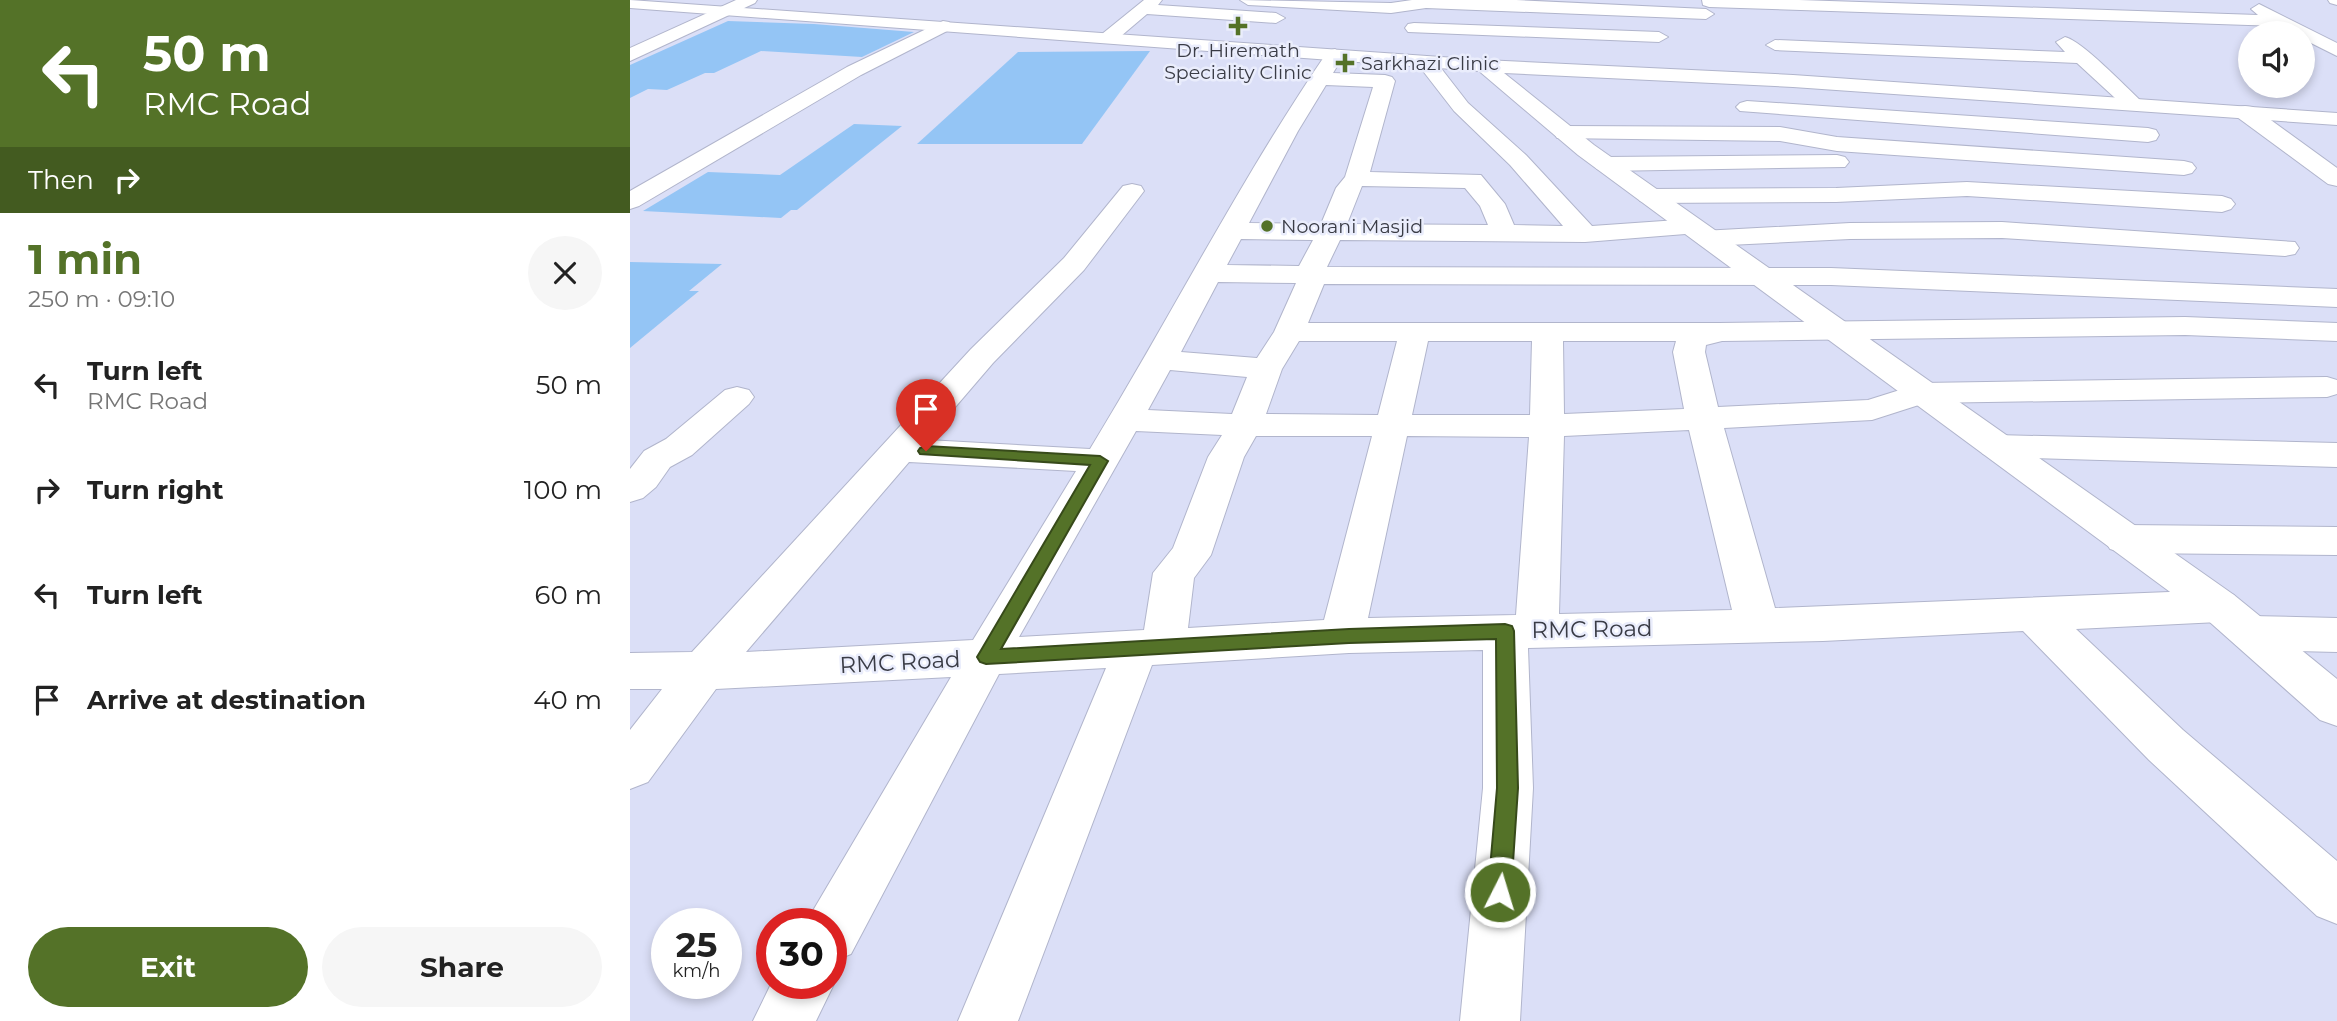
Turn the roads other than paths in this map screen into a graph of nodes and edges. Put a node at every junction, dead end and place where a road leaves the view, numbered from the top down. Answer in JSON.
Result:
{"nodes":[{"id":1,"x":749,"y":0,"type":"edge"},
{"id":2,"x":1248,"y":0,"type":"edge"},
{"id":3,"x":2015,"y":0,"type":"edge"},
{"id":4,"x":2081,"y":0,"type":"edge"},
{"id":5,"x":630,"y":3,"type":"edge"},
{"id":6,"x":1754,"y":3,"type":"edge"},
{"id":7,"x":2248,"y":3,"type":"edge"},
{"id":8,"x":1148,"y":5,"type":"edge"},
{"id":9,"x":728,"y":10,"type":"junction"},
{"id":10,"x":1982,"y":12,"type":"junction"},
{"id":11,"x":2031,"y":13,"type":"junction"},
{"id":12,"x":1413,"y":18,"type":"edge"},
{"id":13,"x":2281,"y":21,"type":"joint"},
{"id":14,"x":943,"y":26,"type":"junction"},
{"id":15,"x":1719,"y":28,"type":"dead end"},
{"id":16,"x":1970,"y":29,"type":"dead end"},
{"id":17,"x":1996,"y":29,"type":"dead end"},
{"id":18,"x":1532,"y":34,"type":"junction"},
{"id":19,"x":1657,"y":37,"type":"edge"},
{"id":20,"x":1108,"y":38,"type":"junction"},
{"id":21,"x":2315,"y":39,"type":"edge"},
{"id":22,"x":2337,"y":50,"type":"edge"},
{"id":23,"x":630,"y":55,"type":"edge"},
{"id":24,"x":2084,"y":58,"type":"junction"},
{"id":25,"x":1410,"y":61,"type":"junction"},
{"id":26,"x":1484,"y":66,"type":"junction"},
{"id":27,"x":1327,"y":67,"type":"junction"},
{"id":28,"x":1522,"y":68,"type":"junction"},
{"id":29,"x":1793,"y":80,"type":"junction"},
{"id":30,"x":2123,"y":104,"type":"junction"},
{"id":31,"x":1726,"y":108,"type":"dead end"},
{"id":32,"x":2245,"y":112,"type":"junction"},
{"id":33,"x":2337,"y":119,"type":"edge"},
{"id":34,"x":1569,"y":120,"type":"junction"},
{"id":35,"x":2148,"y":135,"type":"junction"},
{"id":36,"x":1855,"y":161,"type":"dead end"},
{"id":37,"x":1605,"y":164,"type":"junction"},
{"id":38,"x":2184,"y":168,"type":"junction"},
{"id":39,"x":1356,"y":179,"type":"junction"},
{"id":40,"x":2337,"y":180,"type":"edge"},
{"id":41,"x":1132,"y":191,"type":"dead end"},
{"id":42,"x":1649,"y":196,"type":"junction"},
{"id":43,"x":630,"y":201,"type":"edge"},
{"id":44,"x":2222,"y":204,"type":"junction"},
{"id":45,"x":1231,"y":231,"type":"junction"},
{"id":46,"x":1504,"y":232,"type":"junction"},
{"id":47,"x":1700,"y":232,"type":"junction"},
{"id":48,"x":1330,"y":233,"type":"junction"},
{"id":49,"x":1585,"y":234,"type":"junction"},
{"id":50,"x":2303,"y":261,"type":"junction"},
{"id":51,"x":1208,"y":273,"type":"junction"},
{"id":52,"x":1759,"y":275,"type":"junction"},
{"id":53,"x":1312,"y":277,"type":"junction"},
{"id":54,"x":2337,"y":288,"type":"edge"},
{"id":55,"x":2337,"y":298,"type":"edge"},
{"id":56,"x":1836,"y":330,"type":"junction"},
{"id":57,"x":1548,"y":331,"type":"junction"},
{"id":58,"x":1289,"y":332,"type":"junction"},
{"id":59,"x":1722,"y":332,"type":"junction"},
{"id":60,"x":2337,"y":332,"type":"edge"},
{"id":61,"x":1414,"y":334,"type":"junction"},
{"id":62,"x":1160,"y":360,"type":"junction"},
{"id":63,"x":1266,"y":369,"type":"junction"},
{"id":64,"x":2327,"y":387,"type":"dead end"},
{"id":65,"x":1922,"y":393,"type":"junction"},
{"id":66,"x":737,"y":397,"type":"dead end"},
{"id":67,"x":1124,"y":420,"type":"junction"},
{"id":68,"x":1704,"y":420,"type":"junction"},
{"id":69,"x":1245,"y":425,"type":"junction"},
{"id":70,"x":1547,"y":426,"type":"junction"},
{"id":71,"x":1393,"y":427,"type":"junction"},
{"id":72,"x":1996,"y":446,"type":"junction"},
{"id":73,"x":901,"y":450,"type":"junction"},
{"id":74,"x":2337,"y":455,"type":"edge"},
{"id":75,"x":1100,"y":461,"type":"junction"},
{"id":76,"x":630,"y":489,"type":"edge"},
{"id":77,"x":2124,"y":539,"type":"junction"},
{"id":78,"x":2337,"y":541,"type":"edge"},
{"id":79,"x":2226,"y":613,"type":"junction"},
{"id":80,"x":1755,"y":614,"type":"junction"},
{"id":81,"x":2033,"y":614,"type":"junction"},
{"id":82,"x":1345,"y":624,"type":"junction"},
{"id":83,"x":1521,"y":625,"type":"junction"},
{"id":84,"x":2337,"y":635,"type":"edge"},
{"id":85,"x":1151,"y":641,"type":"junction"},
{"id":86,"x":990,"y":651,"type":"junction"},
{"id":87,"x":630,"y":657,"type":"edge"},
{"id":88,"x":709,"y":664,"type":"junction"},
{"id":89,"x":630,"y":671,"type":"edge"},
{"id":90,"x":2337,"y":706,"type":"edge"},
{"id":91,"x":630,"y":767,"type":"edge"},
{"id":92,"x":2337,"y":897,"type":"edge"},
{"id":93,"x":846,"y":908,"type":"edge"},
{"id":94,"x":795,"y":999,"type":"edge"},
{"id":95,"x":783,"y":1021,"type":"edge"},
{"id":96,"x":988,"y":1021,"type":"edge"},
{"id":97,"x":1490,"y":1021,"type":"edge"}],
"edges":[{"from":1,"to":9,"type":"street"},
{"from":2,"to":12,"type":"street"},
{"from":3,"to":11,"type":"street"},
{"from":4,"to":7,"type":"street"},
{"from":5,"to":9,"type":"street"},
{"from":6,"to":10,"type":"street"},
{"from":6,"to":16,"type":"street"},
{"from":6,"to":19,"type":"street"},
{"from":7,"to":13,"type":"street"},
{"from":8,"to":12,"type":"street"},
{"from":8,"to":20,"type":"street"},
{"from":9,"to":14,"type":"street"},
{"from":9,"to":23,"type":"street"},
{"from":10,"to":11,"type":"street"},
{"from":10,"to":17,"type":"street"},
{"from":11,"to":13,"type":"street"},
{"from":11,"to":24,"type":"street"},
{"from":12,"to":18,"type":"street"},
{"from":12,"to":19,"type":"street"},
{"from":12,"to":25,"type":"street"},
{"from":14,"to":20,"type":"street"},
{"from":14,"to":43,"type":"street"},
{"from":15,"to":19,"type":"street"},
{"from":18,"to":19,"type":"street"},
{"from":18,"to":28,"type":"street"},
{"from":19,"to":28,"type":"street"},
{"from":19,"to":29,"type":"street"},
{"from":20,"to":27,"type":"street"},
{"from":21,"to":22,"type":"street"},
{"from":24,"to":29,"type":"street"},
{"from":24,"to":30,"type":"street"},
{"from":25,"to":26,"type":"street"},
{"from":25,"to":27,"type":"street"},
{"from":25,"to":49,"type":"street"},
{"from":26,"to":28,"type":"street"},
{"from":26,"to":34,"type":"street"},
{"from":27,"to":39,"type":"street"},
{"from":27,"to":45,"type":"street"},
{"from":29,"to":30,"type":"street"},
{"from":30,"to":32,"type":"street"},
{"from":30,"to":35,"type":"street"},
{"from":31,"to":35,"type":"street"},
{"from":32,"to":33,"type":"street"},
{"from":32,"to":40,"type":"street"},
{"from":34,"to":37,"type":"street"},
{"from":34,"to":38,"type":"street"},
{"from":35,"to":38,"type":"street"},
{"from":36,"to":37,"type":"street"},
{"from":37,"to":42,"type":"street"},
{"from":38,"to":44,"type":"street"},
{"from":39,"to":46,"type":"street"},
{"from":39,"to":48,"type":"street"},
{"from":41,"to":73,"type":"street"},
{"from":42,"to":44,"type":"street"},
{"from":42,"to":47,"type":"street"},
{"from":44,"to":50,"type":"street"},
{"from":45,"to":48,"type":"street"},
{"from":45,"to":51,"type":"street"},
{"from":46,"to":48,"type":"street"},
{"from":46,"to":49,"type":"street"},
{"from":47,"to":49,"type":"street"},
{"from":47,"to":50,"type":"street"},
{"from":47,"to":52,"type":"street"},
{"from":48,"to":53,"type":"street"},
{"from":50,"to":54,"type":"street"},
{"from":51,"to":53,"type":"street"},
{"from":51,"to":62,"type":"street"},
{"from":52,"to":53,"type":"street"},
{"from":52,"to":55,"type":"street"},
{"from":52,"to":56,"type":"street"},
{"from":53,"to":58,"type":"street"},
{"from":56,"to":59,"type":"street"},
{"from":56,"to":60,"type":"street"},
{"from":56,"to":65,"type":"street"},
{"from":57,"to":59,"type":"street"},
{"from":57,"to":61,"type":"street"},
{"from":57,"to":70,"type":"street"},
{"from":58,"to":61,"type":"street"},
{"from":58,"to":63,"type":"street"},
{"from":59,"to":68,"type":"street"},
{"from":61,"to":71,"type":"street"},
{"from":62,"to":63,"type":"street"},
{"from":62,"to":67,"type":"street"},
{"from":63,"to":69,"type":"street"},
{"from":64,"to":65,"type":"street"},
{"from":65,"to":68,"type":"street"},
{"from":65,"to":72,"type":"street"},
{"from":66,"to":76,"type":"street"},
{"from":67,"to":69,"type":"street"},
{"from":67,"to":75,"type":"street"},
{"from":68,"to":70,"type":"street"},
{"from":68,"to":80,"type":"street"},
{"from":69,"to":71,"type":"street"},
{"from":69,"to":85,"type":"street"},
{"from":70,"to":71,"type":"street"},
{"from":70,"to":83,"type":"street"},
{"from":71,"to":82,"type":"street"},
{"from":72,"to":74,"type":"street"},
{"from":72,"to":77,"type":"street"},
{"from":73,"to":75,"type":"street"},
{"from":73,"to":88,"type":"street"},
{"from":75,"to":86,"type":"street"},
{"from":77,"to":78,"type":"street"},
{"from":77,"to":79,"type":"street"},
{"from":79,"to":80,"type":"street","name":"RMC Road"},
{"from":79,"to":81,"type":"street","name":"RMC Road"},
{"from":79,"to":84,"type":"street"},
{"from":79,"to":90,"type":"street"},
{"from":80,"to":83,"type":"street","name":"RMC Road"},
{"from":81,"to":83,"type":"street","name":"RMC Road"},
{"from":81,"to":92,"type":"street"},
{"from":82,"to":83,"type":"street","name":"RMC Road"},
{"from":82,"to":85,"type":"street","name":"RMC Road"},
{"from":83,"to":85,"type":"street","name":"RMC Road"},
{"from":83,"to":97,"type":"street"},
{"from":85,"to":86,"type":"street","name":"RMC Road"},
{"from":85,"to":96,"type":"street"},
{"from":86,"to":88,"type":"street","name":"RMC Road"},
{"from":86,"to":93,"type":"street"},
{"from":87,"to":88,"type":"street","name":"RMC Road"},
{"from":88,"to":89,"type":"street","name":"RMC Road"},
{"from":88,"to":91,"type":"street"},
{"from":94,"to":95,"type":"street"}]}
